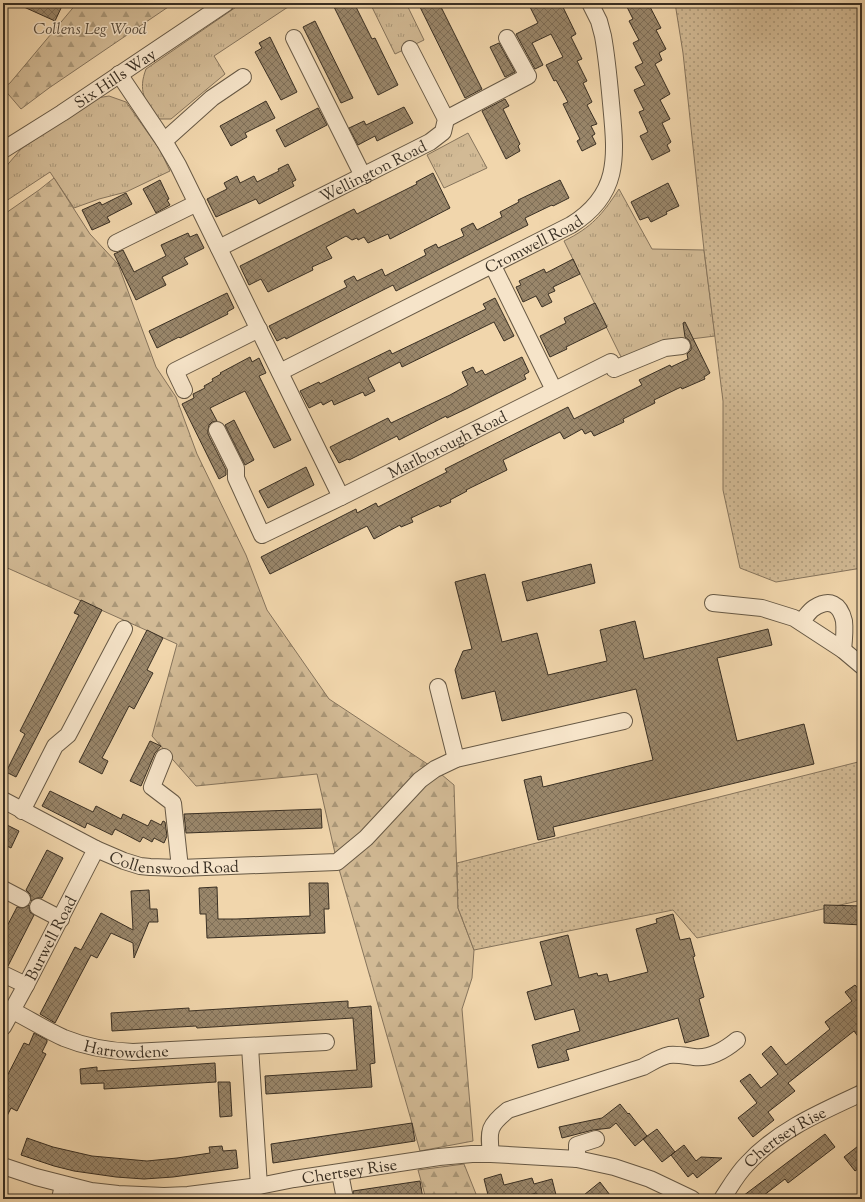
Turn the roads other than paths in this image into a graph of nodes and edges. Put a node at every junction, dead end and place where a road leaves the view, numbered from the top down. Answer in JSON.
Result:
{"nodes":[{"id":1,"x":226,"y":3,"type":"edge"},
{"id":2,"x":590,"y":3,"type":"edge"},
{"id":3,"x":294,"y":38,"type":"dead end"},
{"id":4,"x":507,"y":38,"type":"dead end"},
{"id":5,"x":410,"y":49,"type":"dead end"},
{"id":6,"x":119,"y":74,"type":"junction"},
{"id":7,"x":243,"y":77,"type":"dead end"},
{"id":8,"x":446,"y":118,"type":"junction"},
{"id":9,"x":164,"y":141,"type":"junction"},
{"id":10,"x":3,"y":150,"type":"edge"},
{"id":11,"x":363,"y":176,"type":"junction"},
{"id":12,"x":197,"y":203,"type":"junction"},
{"id":13,"x":116,"y":243,"type":"dead end"},
{"id":14,"x":219,"y":248,"type":"junction"},
{"id":15,"x":493,"y":266,"type":"junction"},
{"id":16,"x":259,"y":330,"type":"junction"},
{"id":17,"x":682,"y":346,"type":"dead end"},
{"id":18,"x":280,"y":372,"type":"junction"},
{"id":19,"x":184,"y":390,"type":"dead end"},
{"id":20,"x":554,"y":390,"type":"junction"},
{"id":21,"x":217,"y":430,"type":"dead end"},
{"id":22,"x":341,"y":497,"type":"junction"},
{"id":23,"x":713,"y":603,"type":"dead end"},
{"id":24,"x":801,"y":622,"type":"junction"},
{"id":25,"x":124,"y":630,"type":"dead end"},
{"id":26,"x":843,"y":650,"type":"junction"},
{"id":27,"x":862,"y":666,"type":"edge"},
{"id":28,"x":438,"y":687,"type":"dead end"},
{"id":29,"x":624,"y":721,"type":"dead end"},
{"id":30,"x":164,"y":757,"type":"dead end"},
{"id":31,"x":456,"y":759,"type":"junction"},
{"id":32,"x":3,"y":800,"type":"edge"},
{"id":33,"x":22,"y":811,"type":"junction"},
{"id":34,"x":96,"y":849,"type":"junction"},
{"id":35,"x":180,"y":868,"type":"junction"},
{"id":36,"x":3,"y":889,"type":"edge"},
{"id":37,"x":22,"y":899,"type":"dead end"},
{"id":38,"x":38,"y":907,"type":"dead end"},
{"id":39,"x":61,"y":919,"type":"junction"},
{"id":40,"x":3,"y":974,"type":"edge"},
{"id":41,"x":26,"y":985,"type":"junction"},
{"id":42,"x":11,"y":1010,"type":"junction"},
{"id":43,"x":3,"y":1026,"type":"edge"},
{"id":44,"x":737,"y":1040,"type":"dead end"},
{"id":45,"x":326,"y":1042,"type":"dead end"},
{"id":46,"x":250,"y":1047,"type":"junction"},
{"id":47,"x":862,"y":1093,"type":"edge"},
{"id":48,"x":596,"y":1139,"type":"dead end"},
{"id":49,"x":491,"y":1154,"type":"junction"},
{"id":50,"x":577,"y":1159,"type":"junction"},
{"id":51,"x":3,"y":1166,"type":"edge"},
{"id":52,"x":340,"y":1173,"type":"junction"},
{"id":53,"x":259,"y":1186,"type":"junction"},
{"id":54,"x":61,"y":1192,"type":"edge"},
{"id":55,"x":345,"y":1199,"type":"edge"},
{"id":56,"x":692,"y":1199,"type":"edge"},
{"id":57,"x":722,"y":1199,"type":"edge"}],
"edges":[{"from":1,"to":6,"type":"street","name":"Six Hills Way"},
{"from":2,"to":15,"type":"street","name":"Cromwell Road"},
{"from":3,"to":11,"type":"street"},
{"from":4,"to":8,"type":"street"},
{"from":5,"to":8,"type":"street"},
{"from":6,"to":9,"type":"street"},
{"from":6,"to":10,"type":"street","name":"Six Hills Way"},
{"from":7,"to":9,"type":"street"},
{"from":8,"to":11,"type":"street","name":"Wellington Road"},
{"from":9,"to":12,"type":"street"},
{"from":11,"to":14,"type":"street","name":"Wellington Road"},
{"from":12,"to":13,"type":"street"},
{"from":12,"to":14,"type":"street"},
{"from":14,"to":16,"type":"street"},
{"from":15,"to":18,"type":"street","name":"Cromwell Road"},
{"from":15,"to":20,"type":"street"},
{"from":16,"to":18,"type":"street"},
{"from":16,"to":19,"type":"street"},
{"from":17,"to":20,"type":"street","name":"Marlborough Road"},
{"from":18,"to":22,"type":"street"},
{"from":20,"to":22,"type":"street","name":"Marlborough Road"},
{"from":21,"to":22,"type":"street","name":"Marlborough Road"},
{"from":23,"to":24,"type":"street"},
{"from":24,"to":26,"type":"street"},
{"from":24,"to":26,"type":"street"},
{"from":25,"to":33,"type":"street"},
{"from":26,"to":27,"type":"street"},
{"from":28,"to":31,"type":"street"},
{"from":29,"to":31,"type":"street"},
{"from":30,"to":35,"type":"street"},
{"from":31,"to":35,"type":"street","name":"Collenswood Road"},
{"from":32,"to":33,"type":"street","name":"Collenswood Road"},
{"from":33,"to":34,"type":"street","name":"Collenswood Road"},
{"from":34,"to":35,"type":"street","name":"Collenswood Road"},
{"from":34,"to":39,"type":"street","name":"Burwell Road"},
{"from":36,"to":37,"type":"street"},
{"from":38,"to":39,"type":"street"},
{"from":39,"to":41,"type":"street","name":"Burwell Road"},
{"from":40,"to":41,"type":"street"},
{"from":41,"to":42,"type":"street","name":"Burwell Road"},
{"from":42,"to":43,"type":"street","name":"Burwell Road"},
{"from":42,"to":46,"type":"street","name":"Harrowdene"},
{"from":44,"to":49,"type":"street"},
{"from":45,"to":46,"type":"street","name":"Harrowdene"},
{"from":46,"to":53,"type":"street"},
{"from":47,"to":57,"type":"street","name":"Chertsey Rise"},
{"from":48,"to":50,"type":"street"},
{"from":49,"to":50,"type":"street","name":"Chertsey Rise"},
{"from":49,"to":52,"type":"street","name":"Chertsey Rise"},
{"from":50,"to":56,"type":"street","name":"Chertsey Rise"},
{"from":51,"to":54,"type":"street","name":"Chertsey Rise"},
{"from":52,"to":53,"type":"street","name":"Chertsey Rise"},
{"from":52,"to":55,"type":"street"},
{"from":53,"to":54,"type":"street","name":"Chertsey Rise"}]}
